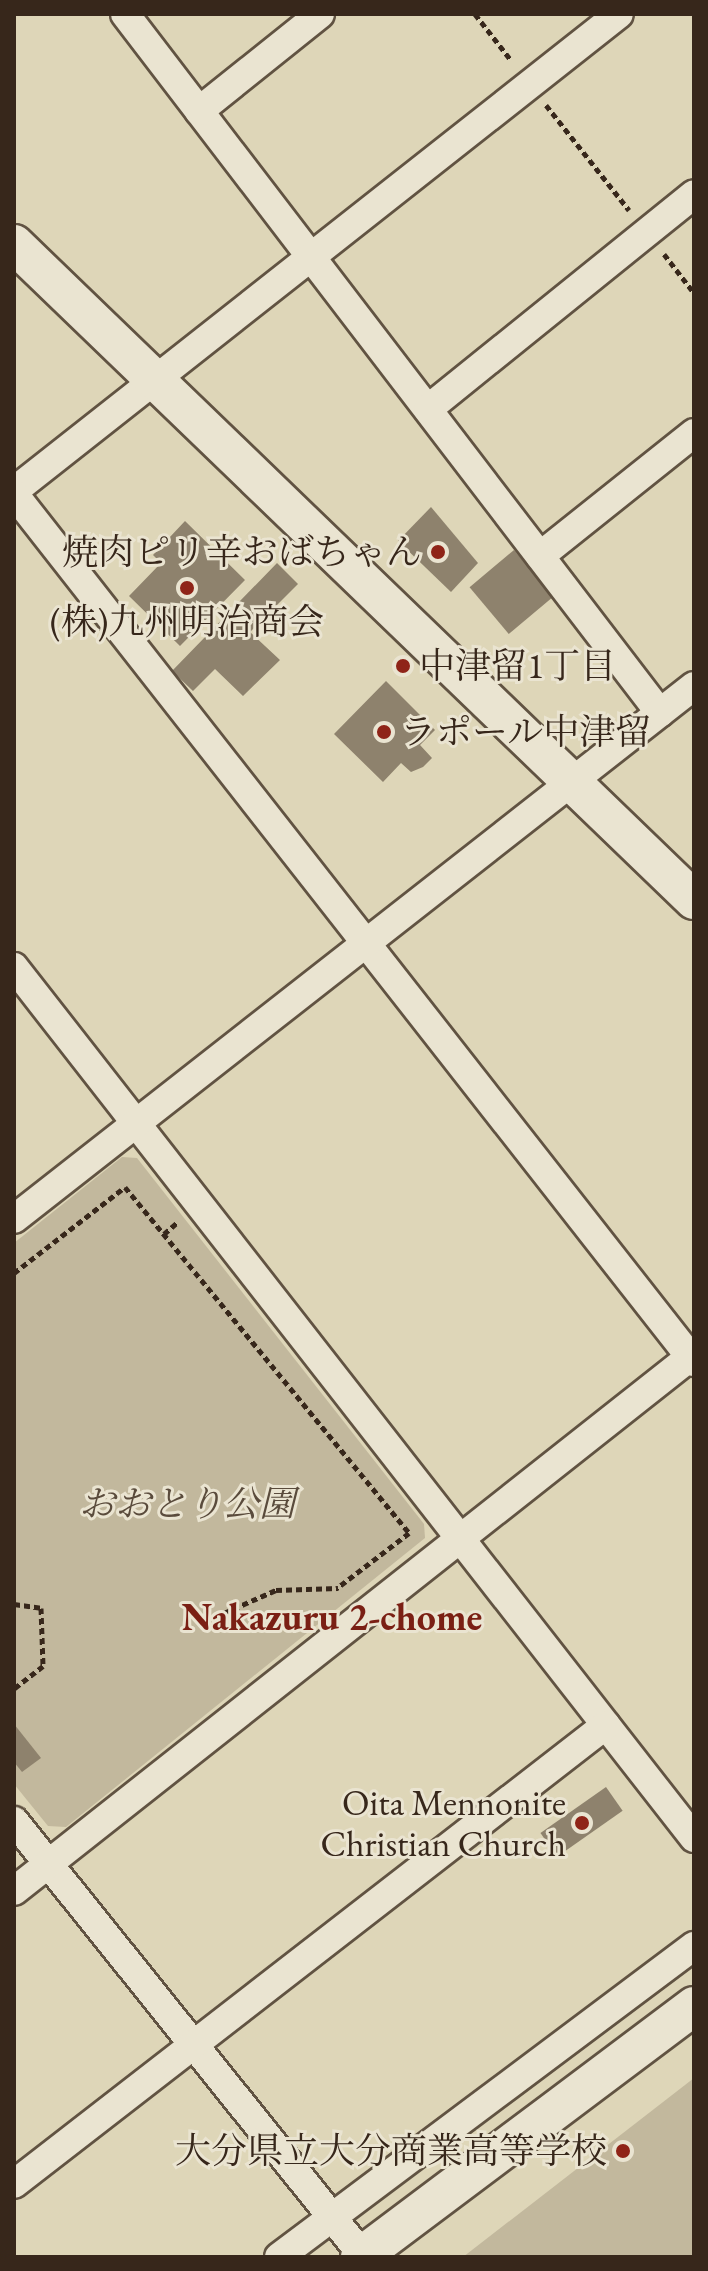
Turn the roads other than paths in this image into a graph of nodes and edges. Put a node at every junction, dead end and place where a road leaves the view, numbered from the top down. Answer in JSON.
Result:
{"nodes":[{"id":1,"x":125,"y":14,"type":"edge"},
{"id":2,"x":320,"y":14,"type":"edge"},
{"id":3,"x":619,"y":14,"type":"edge"},
{"id":4,"x":199,"y":111,"type":"junction"},
{"id":5,"x":694,"y":194,"type":"edge"},
{"id":6,"x":14,"y":244,"type":"edge"},
{"id":7,"x":311,"y":257,"type":"junction"},
{"id":8,"x":155,"y":380,"type":"junction"},
{"id":9,"x":428,"y":409,"type":"junction"},
{"id":10,"x":694,"y":433,"type":"edge"},
{"id":11,"x":14,"y":492,"type":"edge"},
{"id":12,"x":540,"y":556,"type":"junction"},
{"id":13,"x":694,"y":686,"type":"edge"},
{"id":14,"x":660,"y":713,"type":"junction"},
{"id":15,"x":573,"y":783,"type":"junction"},
{"id":16,"x":694,"y":900,"type":"edge"},
{"id":17,"x":366,"y":943,"type":"junction"},
{"id":18,"x":14,"y":967,"type":"edge"},
{"id":19,"x":136,"y":1123,"type":"junction"},
{"id":20,"x":14,"y":1219,"type":"edge"},
{"id":21,"x":693,"y":1358,"type":"edge"},
{"id":22,"x":460,"y":1538,"type":"junction"},
{"id":23,"x":606,"y":1725,"type":"junction"},
{"id":24,"x":14,"y":1821,"type":"edge"},
{"id":25,"x":694,"y":1838,"type":"edge"},
{"id":26,"x":48,"y":1863,"type":"junction"},
{"id":27,"x":14,"y":1891,"type":"edge"},
{"id":28,"x":694,"y":1946,"type":"edge"},
{"id":29,"x":694,"y":2006,"type":"edge"},
{"id":30,"x":194,"y":2046,"type":"junction"},
{"id":31,"x":14,"y":2184,"type":"edge"},
{"id":32,"x":332,"y":2217,"type":"junction"},
{"id":33,"x":362,"y":2256,"type":"edge"},
{"id":34,"x":279,"y":2257,"type":"edge"}],
"edges":[{"from":1,"to":4,"type":"street"},
{"from":2,"to":4,"type":"street"},
{"from":3,"to":7,"type":"street"},
{"from":4,"to":7,"type":"street"},
{"from":5,"to":9,"type":"street"},
{"from":6,"to":8,"type":"street"},
{"from":7,"to":8,"type":"street"},
{"from":7,"to":9,"type":"street"},
{"from":8,"to":11,"type":"street"},
{"from":8,"to":15,"type":"street"},
{"from":9,"to":12,"type":"street"},
{"from":10,"to":12,"type":"street"},
{"from":11,"to":17,"type":"street"},
{"from":12,"to":14,"type":"street"},
{"from":13,"to":14,"type":"street"},
{"from":14,"to":15,"type":"street"},
{"from":15,"to":16,"type":"street"},
{"from":15,"to":17,"type":"street"},
{"from":17,"to":19,"type":"street"},
{"from":17,"to":21,"type":"street"},
{"from":18,"to":19,"type":"street"},
{"from":19,"to":20,"type":"street"},
{"from":19,"to":22,"type":"street"},
{"from":21,"to":22,"type":"street"},
{"from":22,"to":23,"type":"street"},
{"from":22,"to":26,"type":"street"},
{"from":23,"to":25,"type":"street"},
{"from":23,"to":30,"type":"street"},
{"from":24,"to":26,"type":"street"},
{"from":26,"to":27,"type":"street"},
{"from":26,"to":30,"type":"street"},
{"from":28,"to":32,"type":"street"},
{"from":29,"to":33,"type":"street"},
{"from":30,"to":31,"type":"street"},
{"from":30,"to":32,"type":"street"},
{"from":32,"to":33,"type":"street"},
{"from":32,"to":34,"type":"street"}]}
